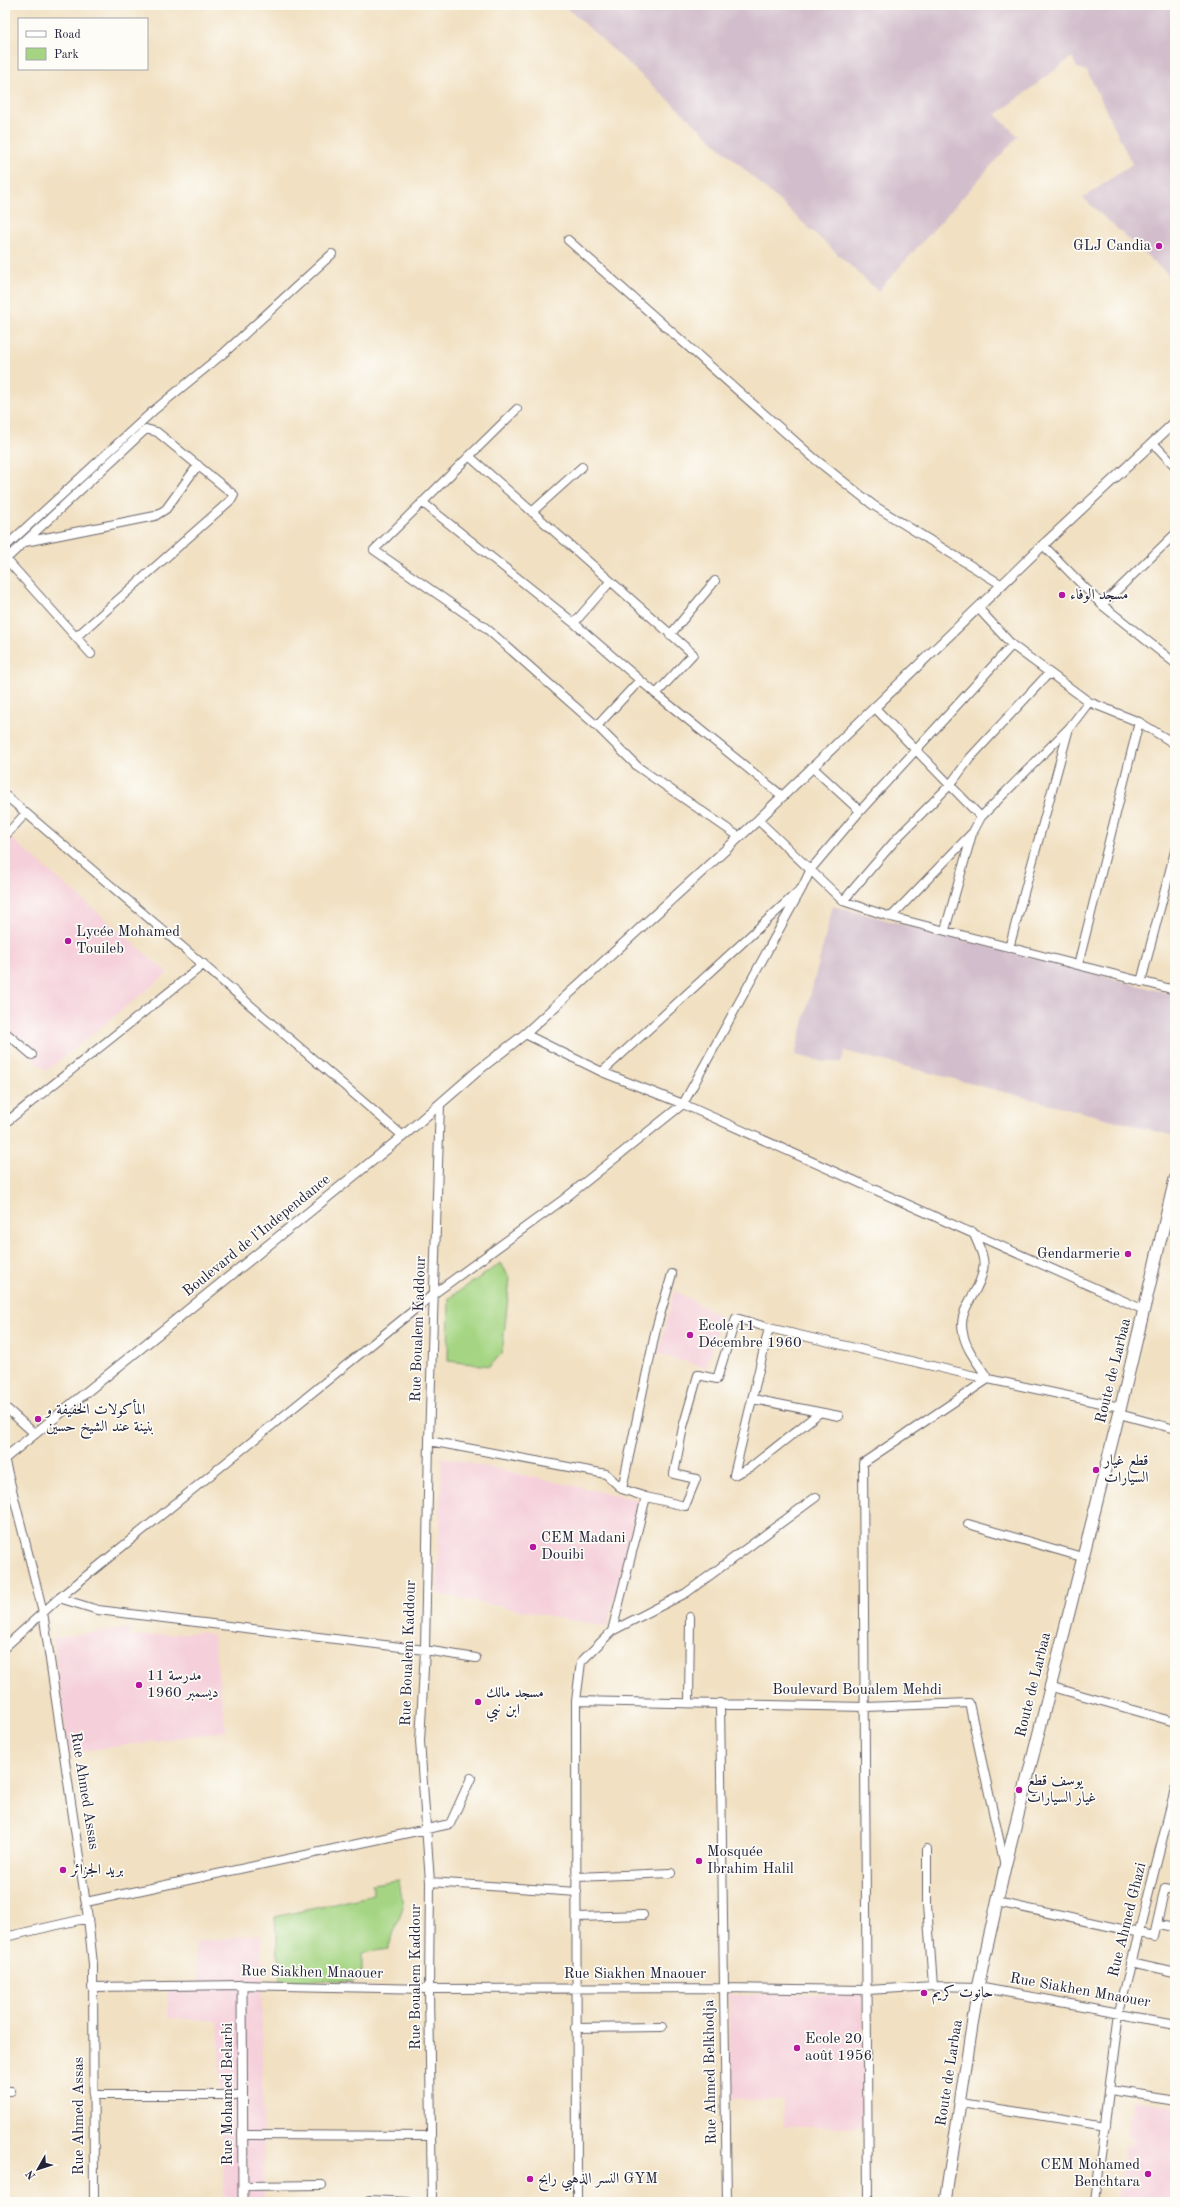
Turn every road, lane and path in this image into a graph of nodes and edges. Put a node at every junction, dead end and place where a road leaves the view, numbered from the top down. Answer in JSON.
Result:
{"nodes":[{"id":1,"x":568,"y":240,"type":"dead end"},
{"id":2,"x":332,"y":254,"type":"dead end"},
{"id":3,"x":517,"y":409,"type":"dead end"},
{"id":4,"x":1175,"y":422,"type":"edge"},
{"id":5,"x":1153,"y":443,"type":"junction"},
{"id":6,"x":468,"y":456,"type":"junction"},
{"id":7,"x":198,"y":465,"type":"junction"},
{"id":8,"x":1175,"y":466,"type":"edge"},
{"id":9,"x":582,"y":467,"type":"dead end"},
{"id":10,"x":422,"y":502,"type":"junction"},
{"id":11,"x":532,"y":512,"type":"junction"},
{"id":12,"x":1175,"y":534,"type":"edge"},
{"id":13,"x":24,"y":543,"type":"junction"},
{"id":14,"x":1043,"y":545,"type":"junction"},
{"id":15,"x":5,"y":547,"type":"edge"},
{"id":16,"x":6,"y":560,"type":"edge"},
{"id":17,"x":715,"y":581,"type":"dead end"},
{"id":18,"x":610,"y":582,"type":"junction"},
{"id":19,"x":1002,"y":586,"type":"junction"},
{"id":20,"x":1102,"y":605,"type":"junction"},
{"id":21,"x":979,"y":609,"type":"junction"},
{"id":22,"x":574,"y":623,"type":"junction"},
{"id":23,"x":670,"y":635,"type":"junction"},
{"id":24,"x":76,"y":637,"type":"junction"},
{"id":25,"x":1012,"y":645,"type":"junction"},
{"id":26,"x":91,"y":654,"type":"dead end"},
{"id":27,"x":1175,"y":663,"type":"edge"},
{"id":28,"x":1049,"y":673,"type":"junction"},
{"id":29,"x":640,"y":680,"type":"junction"},
{"id":30,"x":656,"y":694,"type":"junction"},
{"id":31,"x":1089,"y":702,"type":"junction"},
{"id":32,"x":874,"y":707,"type":"junction"},
{"id":33,"x":1140,"y":722,"type":"junction"},
{"id":34,"x":597,"y":726,"type":"junction"},
{"id":35,"x":1070,"y":727,"type":"junction"},
{"id":36,"x":1175,"y":744,"type":"edge"},
{"id":37,"x":915,"y":751,"type":"junction"},
{"id":38,"x":812,"y":767,"type":"junction"},
{"id":39,"x":950,"y":785,"type":"junction"},
{"id":40,"x":5,"y":795,"type":"edge"},
{"id":41,"x":781,"y":795,"type":"junction"},
{"id":42,"x":860,"y":811,"type":"junction"},
{"id":43,"x":26,"y":813,"type":"junction"},
{"id":44,"x":980,"y":817,"type":"junction"},
{"id":45,"x":758,"y":820,"type":"junction"},
{"id":46,"x":972,"y":832,"type":"junction"},
{"id":47,"x":5,"y":836,"type":"edge"},
{"id":48,"x":738,"y":836,"type":"junction"},
{"id":49,"x":1175,"y":851,"type":"edge"},
{"id":50,"x":811,"y":869,"type":"junction"},
{"id":51,"x":802,"y":888,"type":"junction"},
{"id":52,"x":842,"y":901,"type":"junction"},
{"id":53,"x":891,"y":917,"type":"junction"},
{"id":54,"x":945,"y":930,"type":"junction"},
{"id":55,"x":1009,"y":948,"type":"junction"},
{"id":56,"x":204,"y":964,"type":"junction"},
{"id":57,"x":1078,"y":965,"type":"junction"},
{"id":58,"x":1141,"y":982,"type":"junction"},
{"id":59,"x":1175,"y":990,"type":"edge"},
{"id":60,"x":5,"y":1032,"type":"edge"},
{"id":61,"x":525,"y":1034,"type":"junction"},
{"id":62,"x":32,"y":1055,"type":"dead end"},
{"id":63,"x":602,"y":1072,"type":"junction"},
{"id":64,"x":440,"y":1104,"type":"junction"},
{"id":65,"x":683,"y":1104,"type":"junction"},
{"id":66,"x":5,"y":1123,"type":"edge"},
{"id":67,"x":403,"y":1136,"type":"junction"},
{"id":68,"x":1175,"y":1179,"type":"edge"},
{"id":69,"x":973,"y":1232,"type":"junction"},
{"id":70,"x":672,"y":1274,"type":"dead end"},
{"id":71,"x":435,"y":1293,"type":"junction"},
{"id":72,"x":1144,"y":1310,"type":"junction"},
{"id":73,"x":769,"y":1328,"type":"junction"},
{"id":74,"x":988,"y":1379,"type":"junction"},
{"id":75,"x":753,"y":1399,"type":"junction"},
{"id":76,"x":5,"y":1408,"type":"edge"},
{"id":77,"x":1120,"y":1410,"type":"junction"},
{"id":78,"x":819,"y":1413,"type":"junction"},
{"id":79,"x":839,"y":1416,"type":"dead end"},
{"id":80,"x":1175,"y":1429,"type":"edge"},
{"id":81,"x":34,"y":1433,"type":"junction"},
{"id":82,"x":429,"y":1441,"type":"junction"},
{"id":83,"x":5,"y":1458,"type":"edge"},
{"id":84,"x":5,"y":1462,"type":"edge"},
{"id":85,"x":622,"y":1489,"type":"junction"},
{"id":86,"x":646,"y":1497,"type":"junction"},
{"id":87,"x":816,"y":1497,"type":"dead end"},
{"id":88,"x":968,"y":1524,"type":"dead end"},
{"id":89,"x":1082,"y":1557,"type":"junction"},
{"id":90,"x":59,"y":1598,"type":"junction"},
{"id":91,"x":43,"y":1612,"type":"junction"},
{"id":92,"x":690,"y":1617,"type":"dead end"},
{"id":93,"x":612,"y":1631,"type":"junction"},
{"id":94,"x":5,"y":1647,"type":"edge"},
{"id":95,"x":425,"y":1650,"type":"junction"},
{"id":96,"x":476,"y":1658,"type":"dead end"},
{"id":97,"x":1049,"y":1686,"type":"junction"},
{"id":98,"x":576,"y":1700,"type":"junction"},
{"id":99,"x":689,"y":1703,"type":"junction"},
{"id":100,"x":720,"y":1703,"type":"junction"},
{"id":101,"x":866,"y":1707,"type":"junction"},
{"id":102,"x":1175,"y":1722,"type":"edge"},
{"id":103,"x":471,"y":1778,"type":"dead end"},
{"id":104,"x":1175,"y":1789,"type":"edge"},
{"id":105,"x":427,"y":1830,"type":"junction"},
{"id":106,"x":927,"y":1849,"type":"dead end"},
{"id":107,"x":1005,"y":1867,"type":"junction"},
{"id":108,"x":671,"y":1873,"type":"dead end"},
{"id":109,"x":577,"y":1877,"type":"junction"},
{"id":110,"x":430,"y":1882,"type":"junction"},
{"id":111,"x":1175,"y":1890,"type":"edge"},
{"id":112,"x":577,"y":1892,"type":"junction"},
{"id":113,"x":86,"y":1902,"type":"junction"},
{"id":114,"x":997,"y":1902,"type":"junction"},
{"id":115,"x":643,"y":1915,"type":"dead end"},
{"id":116,"x":577,"y":1917,"type":"junction"},
{"id":117,"x":88,"y":1918,"type":"junction"},
{"id":118,"x":1158,"y":1924,"type":"junction"},
{"id":119,"x":1175,"y":1927,"type":"edge"},
{"id":120,"x":1140,"y":1933,"type":"junction"},
{"id":121,"x":5,"y":1937,"type":"edge"},
{"id":122,"x":1131,"y":1962,"type":"junction"},
{"id":123,"x":1175,"y":1972,"type":"edge"},
{"id":124,"x":242,"y":1985,"type":"junction"},
{"id":125,"x":933,"y":1986,"type":"junction"},
{"id":126,"x":92,"y":1987,"type":"junction"},
{"id":127,"x":978,"y":1987,"type":"junction"},
{"id":128,"x":724,"y":1988,"type":"junction"},
{"id":129,"x":429,"y":1989,"type":"junction"},
{"id":130,"x":577,"y":1989,"type":"junction"},
{"id":131,"x":868,"y":1990,"type":"junction"},
{"id":132,"x":1119,"y":2012,"type":"junction"},
{"id":133,"x":1175,"y":2023,"type":"edge"},
{"id":134,"x":662,"y":2027,"type":"dead end"},
{"id":135,"x":575,"y":2028,"type":"junction"},
{"id":136,"x":1110,"y":2090,"type":"junction"},
{"id":137,"x":93,"y":2095,"type":"junction"},
{"id":138,"x":242,"y":2095,"type":"junction"},
{"id":139,"x":1175,"y":2100,"type":"edge"},
{"id":140,"x":962,"y":2103,"type":"junction"},
{"id":141,"x":1106,"y":2126,"type":"junction"},
{"id":142,"x":242,"y":2135,"type":"junction"},
{"id":143,"x":431,"y":2136,"type":"junction"},
{"id":144,"x":322,"y":2185,"type":"dead end"},
{"id":145,"x":243,"y":2186,"type":"junction"},
{"id":146,"x":369,"y":2200,"type":"dead end"},
{"id":147,"x":94,"y":2202,"type":"edge"},
{"id":148,"x":243,"y":2202,"type":"edge"},
{"id":149,"x":409,"y":2202,"type":"edge"},
{"id":150,"x":432,"y":2202,"type":"edge"},
{"id":151,"x":577,"y":2202,"type":"edge"},
{"id":152,"x":727,"y":2202,"type":"edge"},
{"id":153,"x":868,"y":2202,"type":"edge"},
{"id":154,"x":944,"y":2202,"type":"edge"},
{"id":155,"x":1095,"y":2202,"type":"edge"}],
"edges":[{"from":1,"to":19,"type":"street"},
{"from":2,"to":15,"type":"street"},
{"from":3,"to":6,"type":"street"},
{"from":4,"to":5,"type":"street","name":"Boulevard de l'Independance"},
{"from":5,"to":8,"type":"street"},
{"from":5,"to":14,"type":"street","name":"Boulevard de l'Independance"},
{"from":6,"to":10,"type":"street"},
{"from":6,"to":11,"type":"street"},
{"from":7,"to":13,"type":"street"},
{"from":7,"to":13,"type":"street"},
{"from":7,"to":24,"type":"street"},
{"from":9,"to":11,"type":"street"},
{"from":10,"to":22,"type":"street"},
{"from":10,"to":34,"type":"street"},
{"from":11,"to":18,"type":"street"},
{"from":12,"to":20,"type":"street"},
{"from":13,"to":16,"type":"street"},
{"from":14,"to":19,"type":"street","name":"Boulevard de l'Independance"},
{"from":14,"to":20,"type":"street"},
{"from":16,"to":24,"type":"street"},
{"from":17,"to":23,"type":"street"},
{"from":18,"to":22,"type":"street"},
{"from":18,"to":23,"type":"street"},
{"from":19,"to":21,"type":"street","name":"Boulevard de l'Independance"},
{"from":20,"to":27,"type":"street"},
{"from":21,"to":25,"type":"street"},
{"from":21,"to":32,"type":"street","name":"Boulevard de l'Independance"},
{"from":22,"to":29,"type":"street"},
{"from":23,"to":30,"type":"street"},
{"from":24,"to":26,"type":"street"},
{"from":25,"to":28,"type":"street"},
{"from":25,"to":37,"type":"street"},
{"from":28,"to":31,"type":"street"},
{"from":28,"to":39,"type":"street"},
{"from":29,"to":30,"type":"street"},
{"from":29,"to":34,"type":"street"},
{"from":30,"to":41,"type":"street"},
{"from":31,"to":33,"type":"street"},
{"from":31,"to":35,"type":"street"},
{"from":32,"to":37,"type":"street"},
{"from":32,"to":38,"type":"street","name":"Boulevard de l'Independance"},
{"from":33,"to":36,"type":"street"},
{"from":33,"to":57,"type":"street"},
{"from":34,"to":48,"type":"street"},
{"from":35,"to":44,"type":"street"},
{"from":35,"to":55,"type":"street"},
{"from":37,"to":39,"type":"street"},
{"from":37,"to":42,"type":"street"},
{"from":38,"to":41,"type":"street","name":"Boulevard de l'Independance"},
{"from":38,"to":42,"type":"street"},
{"from":39,"to":44,"type":"street"},
{"from":39,"to":52,"type":"street"},
{"from":40,"to":43,"type":"street"},
{"from":41,"to":45,"type":"street","name":"Boulevard de l'Independance"},
{"from":42,"to":50,"type":"street"},
{"from":43,"to":47,"type":"street"},
{"from":43,"to":56,"type":"street"},
{"from":44,"to":46,"type":"street"},
{"from":45,"to":48,"type":"street","name":"Boulevard de l'Independance"},
{"from":45,"to":50,"type":"street"},
{"from":46,"to":53,"type":"street"},
{"from":46,"to":54,"type":"street"},
{"from":48,"to":61,"type":"street","name":"Boulevard de l'Independance"},
{"from":49,"to":58,"type":"street"},
{"from":50,"to":51,"type":"street"},
{"from":50,"to":52,"type":"street"},
{"from":51,"to":63,"type":"street"},
{"from":51,"to":65,"type":"street"},
{"from":52,"to":53,"type":"street"},
{"from":53,"to":54,"type":"street"},
{"from":54,"to":55,"type":"street"},
{"from":55,"to":57,"type":"street"},
{"from":56,"to":66,"type":"street"},
{"from":56,"to":67,"type":"street"},
{"from":57,"to":58,"type":"street"},
{"from":58,"to":59,"type":"street"},
{"from":60,"to":62,"type":"street"},
{"from":61,"to":63,"type":"street"},
{"from":61,"to":64,"type":"street","name":"Boulevard de l'Independance"},
{"from":63,"to":65,"type":"street"},
{"from":64,"to":67,"type":"street","name":"Boulevard de l'Independance"},
{"from":64,"to":71,"type":"street","name":"Rue Boualem Kaddour"},
{"from":65,"to":69,"type":"street"},
{"from":65,"to":71,"type":"street"},
{"from":67,"to":81,"type":"street","name":"Boulevard de l'Independance"},
{"from":68,"to":72,"type":"main road","name":"Route de Larbaa"},
{"from":69,"to":72,"type":"street"},
{"from":69,"to":74,"type":"street"},
{"from":70,"to":85,"type":"street"},
{"from":71,"to":82,"type":"street","name":"Rue Boualem Kaddour"},
{"from":71,"to":90,"type":"street"},
{"from":72,"to":77,"type":"main road","name":"Route de Larbaa"},
{"from":73,"to":74,"type":"street"},
{"from":73,"to":75,"type":"street"},
{"from":73,"to":86,"type":"street"},
{"from":74,"to":77,"type":"street"},
{"from":74,"to":101,"type":"street"},
{"from":75,"to":78,"type":"street"},
{"from":75,"to":78,"type":"street"},
{"from":76,"to":81,"type":"street"},
{"from":77,"to":80,"type":"street"},
{"from":77,"to":89,"type":"main road","name":"Route de Larbaa"},
{"from":78,"to":79,"type":"street"},
{"from":81,"to":83,"type":"street","name":"Boulevard de l'Independance"},
{"from":82,"to":85,"type":"street"},
{"from":82,"to":95,"type":"street","name":"Rue Boualem Kaddour"},
{"from":84,"to":91,"type":"street","name":"Rue Ahmed Assas"},
{"from":85,"to":86,"type":"street"},
{"from":86,"to":93,"type":"street"},
{"from":87,"to":93,"type":"street"},
{"from":88,"to":89,"type":"street"},
{"from":89,"to":97,"type":"main road","name":"Route de Larbaa"},
{"from":90,"to":91,"type":"street"},
{"from":90,"to":95,"type":"street"},
{"from":91,"to":94,"type":"street"},
{"from":91,"to":113,"type":"street","name":"Rue Ahmed Assas"},
{"from":92,"to":99,"type":"street"},
{"from":93,"to":98,"type":"street"},
{"from":95,"to":96,"type":"street"},
{"from":95,"to":105,"type":"street","name":"Rue Boualem Kaddour"},
{"from":97,"to":102,"type":"street"},
{"from":97,"to":107,"type":"main road","name":"Route de Larbaa"},
{"from":98,"to":99,"type":"street","name":"Boulevard Boualem Mehdi"},
{"from":98,"to":109,"type":"street"},
{"from":99,"to":100,"type":"street","name":"Boulevard Boualem Mehdi"},
{"from":100,"to":101,"type":"street","name":"Boulevard Boualem Mehdi"},
{"from":100,"to":128,"type":"street","name":"Rue Ahmed Belkhodja"},
{"from":101,"to":107,"type":"street","name":"Boulevard Boualem Mehdi"},
{"from":101,"to":131,"type":"street"},
{"from":103,"to":105,"type":"street"},
{"from":104,"to":120,"type":"street","name":"Rue Ahmed Ghazi"},
{"from":105,"to":110,"type":"street","name":"Rue Boualem Kaddour"},
{"from":105,"to":113,"type":"street"},
{"from":106,"to":125,"type":"street"},
{"from":107,"to":114,"type":"main road","name":"Route de Larbaa"},
{"from":108,"to":109,"type":"street"},
{"from":109,"to":112,"type":"street"},
{"from":110,"to":112,"type":"street"},
{"from":110,"to":129,"type":"street","name":"Rue Boualem Kaddour"},
{"from":111,"to":118,"type":"street"},
{"from":112,"to":116,"type":"street"},
{"from":113,"to":117,"type":"street","name":"Rue Ahmed Assas"},
{"from":114,"to":120,"type":"street"},
{"from":114,"to":127,"type":"main road","name":"Route de Larbaa"},
{"from":115,"to":116,"type":"street"},
{"from":116,"to":130,"type":"street"},
{"from":117,"to":121,"type":"street"},
{"from":117,"to":126,"type":"street","name":"Rue Ahmed Assas"},
{"from":118,"to":119,"type":"street"},
{"from":118,"to":120,"type":"street"},
{"from":120,"to":122,"type":"street","name":"Rue Ahmed Ghazi"},
{"from":122,"to":123,"type":"street"},
{"from":122,"to":132,"type":"street","name":"Rue Ahmed Ghazi"},
{"from":124,"to":126,"type":"street","name":"Rue Siakhen Mnaouer"},
{"from":124,"to":129,"type":"street","name":"Rue Siakhen Mnaouer"},
{"from":124,"to":138,"type":"street","name":"Rue Mohamed Belarbi"},
{"from":125,"to":127,"type":"street","name":"Rue Siakhen Mnaouer"},
{"from":125,"to":131,"type":"street","name":"Rue Siakhen Mnaouer"},
{"from":126,"to":137,"type":"street","name":"Rue Ahmed Assas"},
{"from":127,"to":132,"type":"street","name":"Rue Siakhen Mnaouer"},
{"from":127,"to":140,"type":"main road","name":"Route de Larbaa"},
{"from":128,"to":130,"type":"street","name":"Rue Siakhen Mnaouer"},
{"from":128,"to":131,"type":"street","name":"Rue Siakhen Mnaouer"},
{"from":128,"to":152,"type":"street","name":"Rue Ahmed Belkhodja"},
{"from":129,"to":130,"type":"street","name":"Rue Siakhen Mnaouer"},
{"from":129,"to":143,"type":"street","name":"Rue Boualem Kaddour"},
{"from":130,"to":135,"type":"street"},
{"from":131,"to":153,"type":"street"},
{"from":132,"to":133,"type":"street","name":"Rue Siakhen Mnaouer"},
{"from":132,"to":136,"type":"street","name":"Rue Ahmed Ghazi"},
{"from":134,"to":135,"type":"street"},
{"from":135,"to":151,"type":"street"},
{"from":136,"to":139,"type":"street"},
{"from":136,"to":141,"type":"street","name":"Rue Ahmed Ghazi"},
{"from":137,"to":138,"type":"street"},
{"from":137,"to":147,"type":"street","name":"Rue Ahmed Assas"},
{"from":138,"to":142,"type":"street","name":"Rue Mohamed Belarbi"},
{"from":140,"to":141,"type":"street"},
{"from":140,"to":154,"type":"main road","name":"Route de Larbaa"},
{"from":141,"to":155,"type":"street","name":"Rue Ahmed Ghazi"},
{"from":142,"to":143,"type":"street"},
{"from":142,"to":145,"type":"street","name":"Rue Mohamed Belarbi"},
{"from":143,"to":150,"type":"street","name":"Rue Boualem Kaddour"},
{"from":144,"to":145,"type":"street"},
{"from":145,"to":148,"type":"street","name":"Rue Mohamed Belarbi"},
{"from":146,"to":149,"type":"street"}]}
